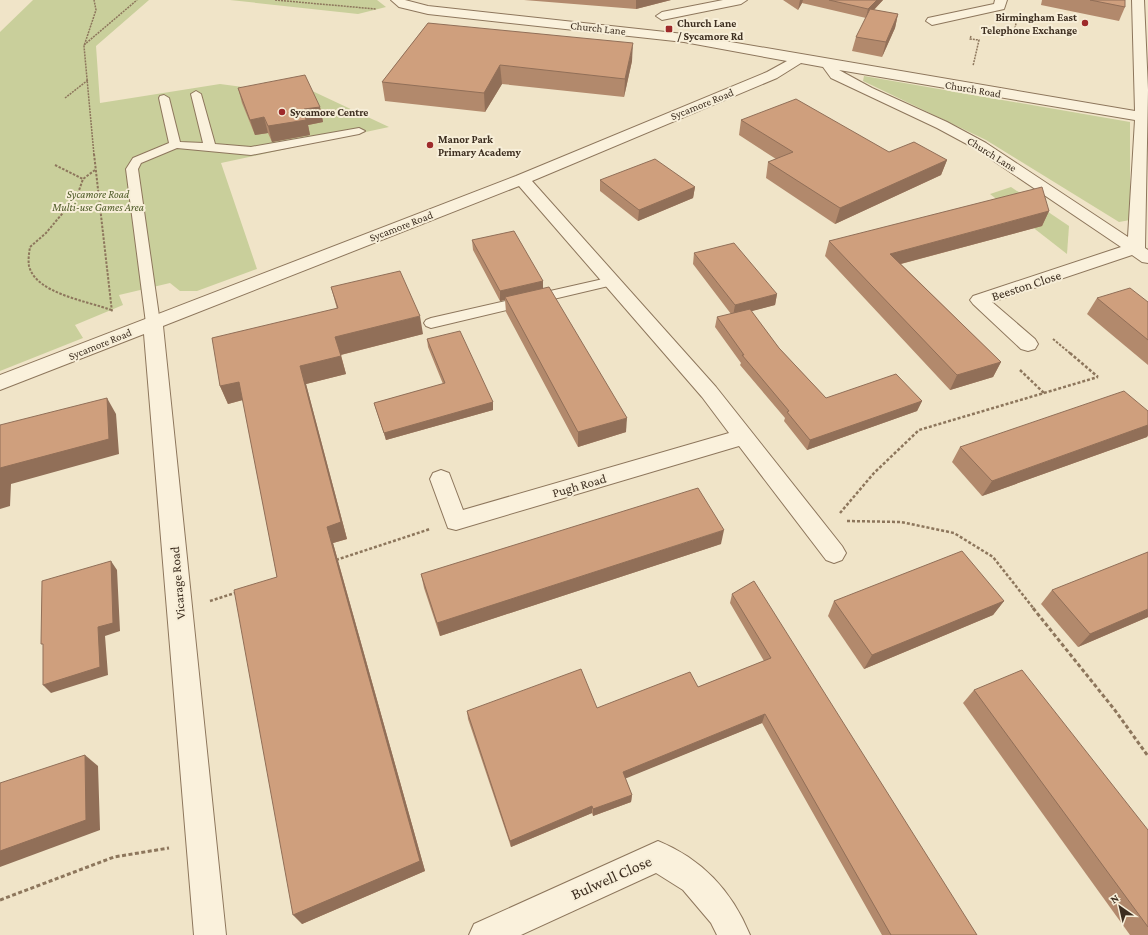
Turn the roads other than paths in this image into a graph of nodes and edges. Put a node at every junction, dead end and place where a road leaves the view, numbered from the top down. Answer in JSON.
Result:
{"nodes":[{"id":1,"x":397,"y":0,"type":"edge"},
{"id":2,"x":741,"y":0,"type":"edge"},
{"id":3,"x":1001,"y":0,"type":"edge"},
{"id":4,"x":1138,"y":0,"type":"edge"},
{"id":5,"x":718,"y":2,"type":"edge"},
{"id":6,"x":450,"y":6,"type":"edge"},
{"id":7,"x":662,"y":16,"type":"dead end"},
{"id":8,"x":932,"y":21,"type":"dead end"},
{"id":9,"x":799,"y":59,"type":"junction"},
{"id":10,"x":828,"y":64,"type":"junction"},
{"id":11,"x":196,"y":94,"type":"dead end"},
{"id":12,"x":164,"y":98,"type":"dead end"},
{"id":13,"x":1145,"y":118,"type":"edge"},
{"id":14,"x":359,"y":131,"type":"dead end"},
{"id":15,"x":175,"y":145,"type":"junction"},
{"id":16,"x":210,"y":147,"type":"junction"},
{"id":17,"x":522,"y":179,"type":"junction"},
{"id":18,"x":1142,"y":253,"type":"edge"},
{"id":19,"x":612,"y":281,"type":"junction"},
{"id":20,"x":153,"y":323,"type":"junction"},
{"id":21,"x":431,"y":323,"type":"dead end"},
{"id":22,"x":1028,"y":344,"type":"road end"},
{"id":23,"x":0,"y":383,"type":"edge"},
{"id":24,"x":744,"y":436,"type":"junction"},
{"id":25,"x":442,"y":479,"type":"dead end"},
{"id":26,"x":834,"y":553,"type":"dead end"},
{"id":27,"x":210,"y":935,"type":"edge"},
{"id":28,"x":485,"y":935,"type":"edge"},
{"id":29,"x":734,"y":935,"type":"edge"}],
"edges":[{"from":1,"to":6,"type":"street","name":"Church Lane"},
{"from":2,"to":5,"type":"street"},
{"from":3,"to":8,"type":"street"},
{"from":4,"to":13,"type":"street"},
{"from":5,"to":7,"type":"street"},
{"from":6,"to":9,"type":"street","name":"Church Lane"},
{"from":9,"to":10,"type":"street","name":"Church Road"},
{"from":9,"to":17,"type":"street","name":"Sycamore Road"},
{"from":10,"to":13,"type":"street","name":"Church Road"},
{"from":10,"to":18,"type":"street","name":"Church Lane"},
{"from":11,"to":16,"type":"lane"},
{"from":12,"to":15,"type":"lane"},
{"from":13,"to":18,"type":"street"},
{"from":14,"to":16,"type":"lane"},
{"from":15,"to":16,"type":"lane"},
{"from":15,"to":20,"type":"lane"},
{"from":17,"to":19,"type":"street"},
{"from":17,"to":20,"type":"street","name":"Sycamore Road"},
{"from":18,"to":22,"type":"street","name":"Beeston Close"},
{"from":19,"to":21,"type":"lane"},
{"from":19,"to":24,"type":"street"},
{"from":20,"to":23,"type":"street","name":"Sycamore Road"},
{"from":20,"to":27,"type":"street","name":"Vicarage Road"},
{"from":24,"to":25,"type":"street","name":"Pugh Road"},
{"from":24,"to":26,"type":"street"},
{"from":28,"to":29,"type":"street","name":"Bulwell Close"}]}
